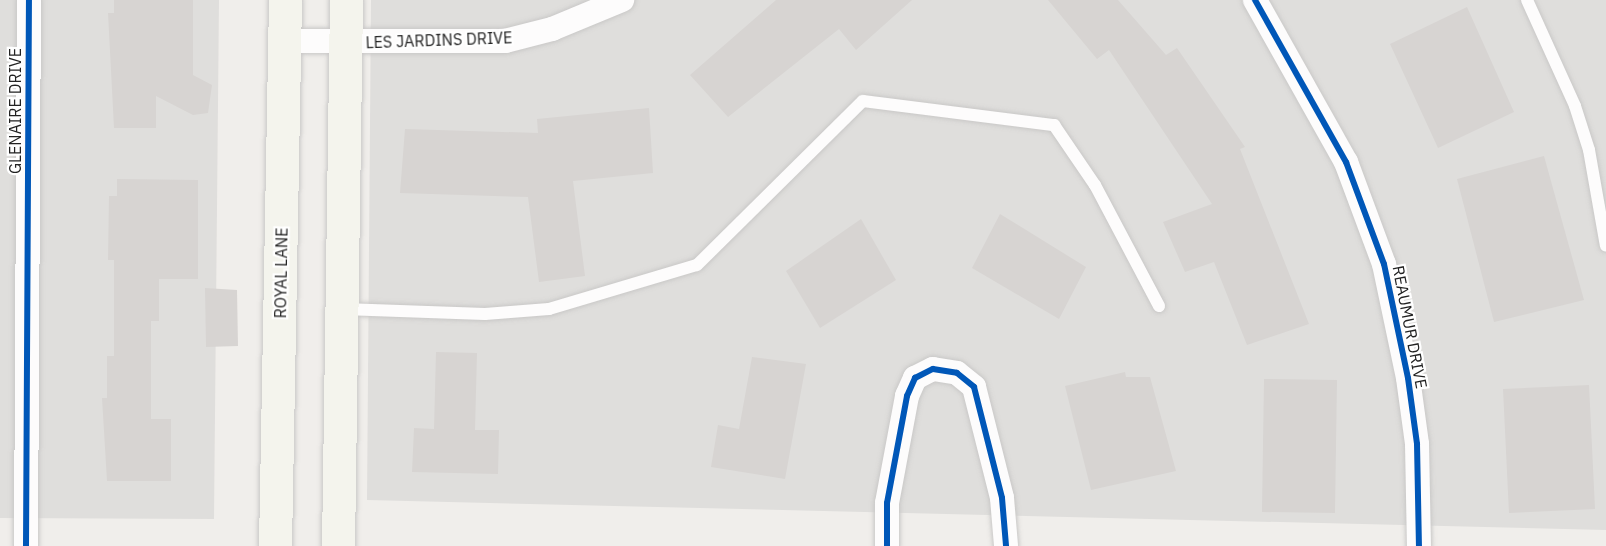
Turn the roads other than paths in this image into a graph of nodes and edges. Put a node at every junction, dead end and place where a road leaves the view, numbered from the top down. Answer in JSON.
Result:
{"nodes":[{"id":1,"x":29,"y":0,"type":"edge"},
{"id":2,"x":285,"y":0,"type":"edge"},
{"id":3,"x":346,"y":0,"type":"edge"},
{"id":4,"x":622,"y":0,"type":"edge"},
{"id":5,"x":1255,"y":0,"type":"edge"},
{"id":6,"x":1527,"y":0,"type":"edge"},
{"id":7,"x":285,"y":41,"type":"junction"},
{"id":8,"x":345,"y":42,"type":"junction"},
{"id":9,"x":1606,"y":246,"type":"edge"},
{"id":10,"x":1159,"y":306,"type":"dead end"},
{"id":11,"x":341,"y":309,"type":"junction"},
{"id":12,"x":26,"y":546,"type":"edge"},
{"id":13,"x":275,"y":546,"type":"edge"},
{"id":14,"x":338,"y":546,"type":"edge"},
{"id":15,"x":887,"y":546,"type":"edge"},
{"id":16,"x":1006,"y":546,"type":"edge"},
{"id":17,"x":1419,"y":546,"type":"edge"}],
"edges":[{"from":1,"to":12,"type":"street","name":"GLENAIRE DRIVE"},
{"from":2,"to":7,"type":"main road","name":"ROYAL LANE"},
{"from":3,"to":8,"type":"main road"},
{"from":4,"to":8,"type":"street","name":"LES JARDINS DRIVE"},
{"from":5,"to":17,"type":"street","name":"REAUMUR DRIVE"},
{"from":6,"to":9,"type":"lane"},
{"from":7,"to":8,"type":"street","name":"LES JARDINS DRIVE"},
{"from":7,"to":13,"type":"main road","name":"ROYAL LANE"},
{"from":8,"to":11,"type":"main road"},
{"from":10,"to":11,"type":"lane"},
{"from":11,"to":14,"type":"main road"},
{"from":15,"to":16,"type":"street"}]}
